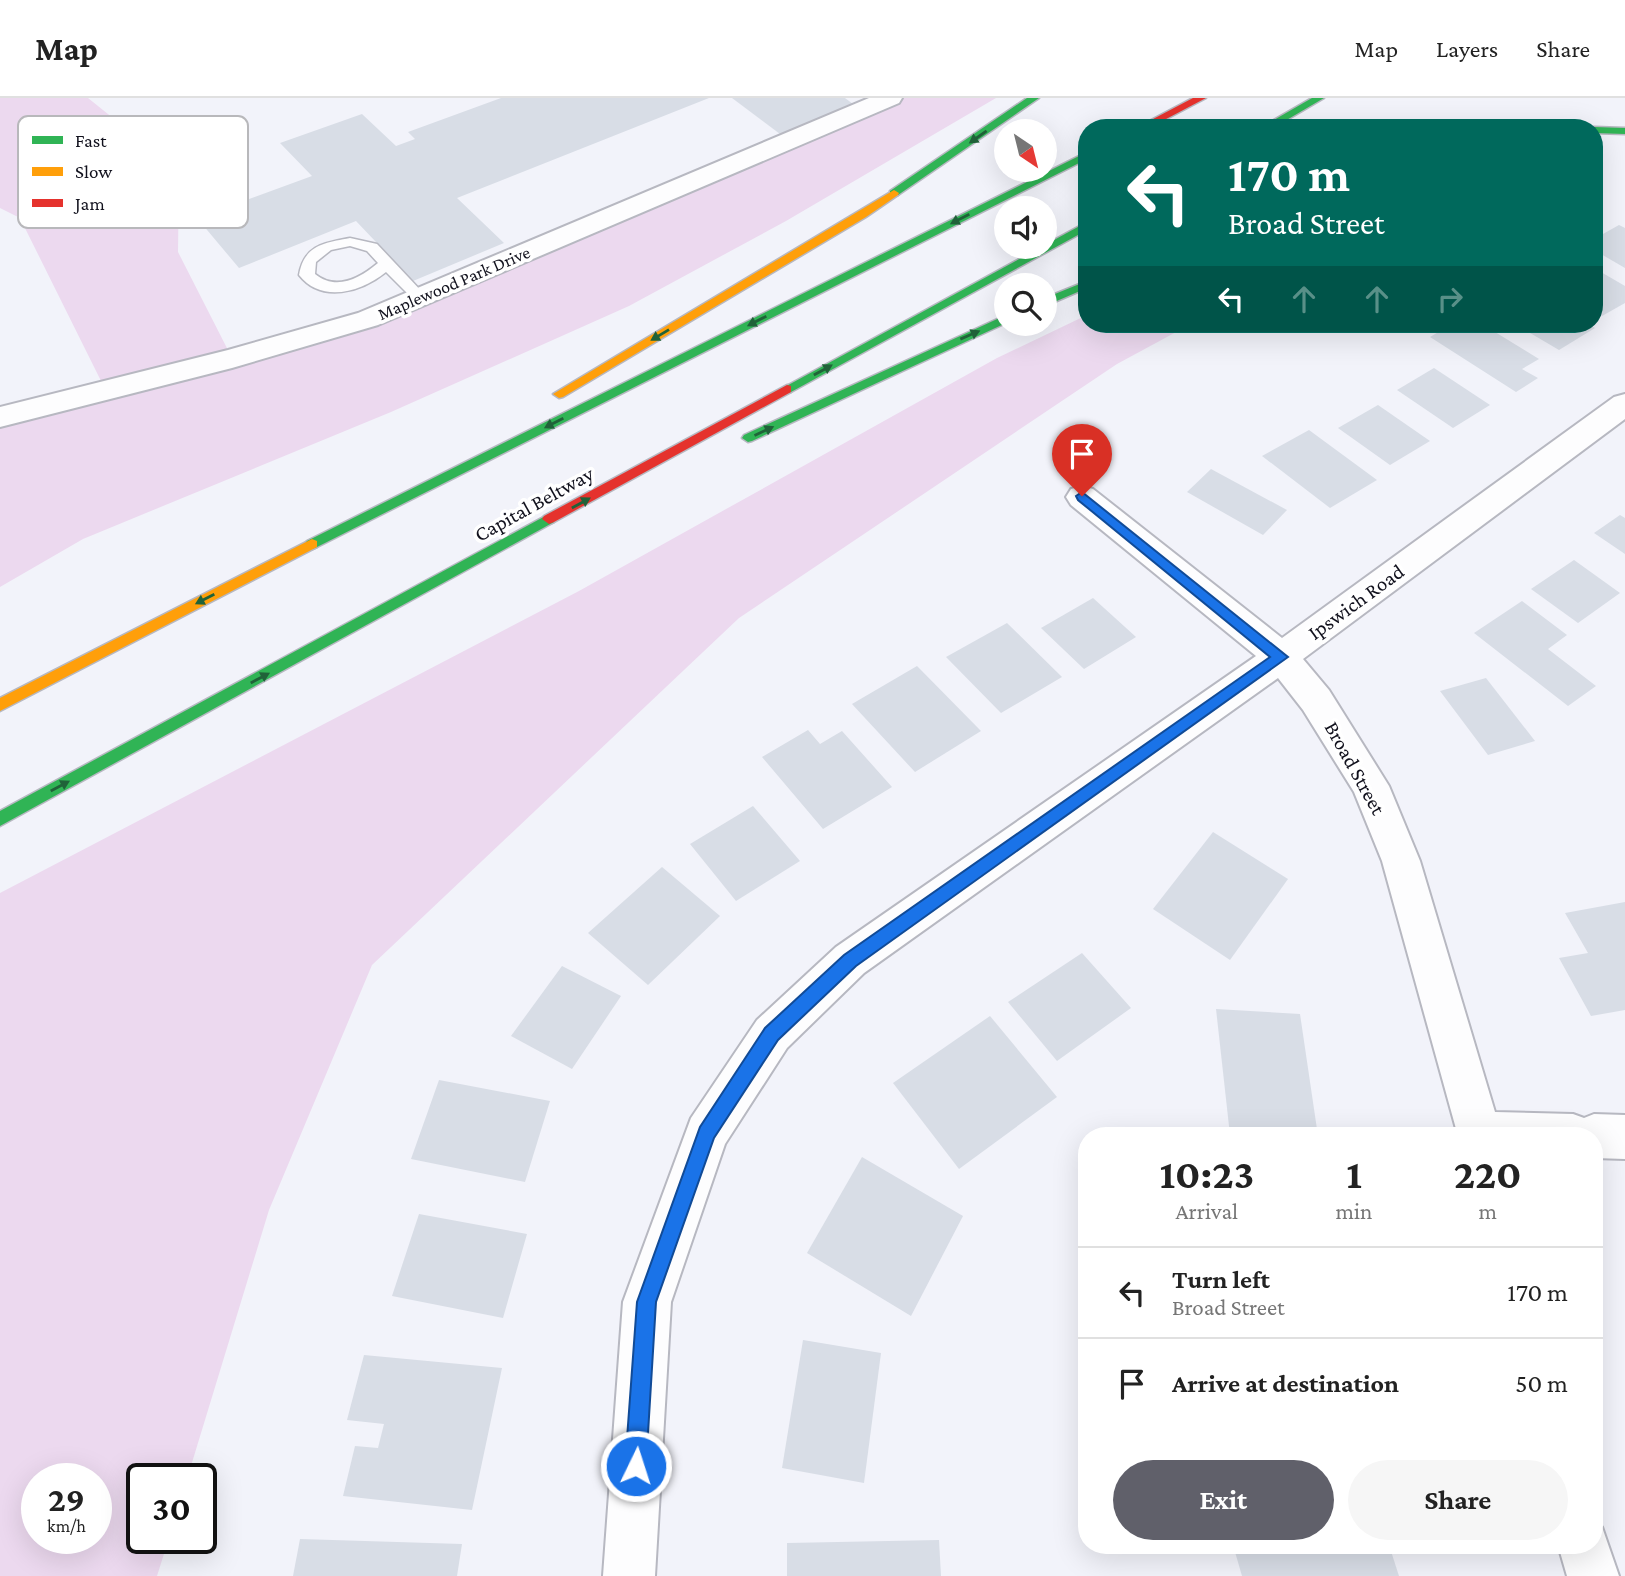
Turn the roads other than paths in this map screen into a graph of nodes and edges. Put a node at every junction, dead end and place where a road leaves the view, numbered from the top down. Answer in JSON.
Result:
{"nodes":[{"id":1,"x":890,"y":98,"type":"edge"},
{"id":2,"x":1034,"y":98,"type":"edge"},
{"id":3,"x":1200,"y":98,"type":"edge"},
{"id":4,"x":1319,"y":98,"type":"edge"},
{"id":5,"x":1159,"y":119,"type":"edge"},
{"id":6,"x":1281,"y":119,"type":"edge"},
{"id":7,"x":1603,"y":130,"type":"edge"},
{"id":8,"x":1625,"y":131,"type":"edge"},
{"id":9,"x":1078,"y":160,"type":"edge"},
{"id":10,"x":1078,"y":230,"type":"edge"},
{"id":11,"x":386,"y":264,"type":"junction"},
{"id":12,"x":1078,"y":288,"type":"edge"},
{"id":13,"x":1057,"y":297,"type":"edge"},
{"id":14,"x":419,"y":298,"type":"junction"},
{"id":15,"x":994,"y":325,"type":"edge"},
{"id":16,"x":549,"y":401,"type":"dead end"},
{"id":17,"x":1625,"y":404,"type":"edge"},
{"id":18,"x":0,"y":417,"type":"edge"},
{"id":19,"x":478,"y":442,"type":"dead end"},
{"id":20,"x":739,"y":442,"type":"dead end"},
{"id":21,"x":626,"y":496,"type":"dead end"},
{"id":22,"x":1082,"y":496,"type":"dead end"},
{"id":23,"x":265,"y":568,"type":"junction"},
{"id":24,"x":327,"y":641,"type":"junction"},
{"id":25,"x":1281,"y":657,"type":"junction"},
{"id":26,"x":0,"y":705,"type":"edge"},
{"id":27,"x":0,"y":819,"type":"edge"},
{"id":28,"x":1478,"y":1127,"type":"edge"},
{"id":29,"x":1603,"y":1136,"type":"edge"},
{"id":30,"x":1625,"y":1137,"type":"edge"},
{"id":31,"x":1587,"y":1554,"type":"edge"},
{"id":32,"x":629,"y":1576,"type":"edge"},
{"id":33,"x":1593,"y":1576,"type":"edge"}],
"edges":[{"from":1,"to":14,"type":"street","name":"Maplewood Park Drive"},
{"from":2,"to":16,"type":"highway","one_way":true},
{"from":3,"to":5,"type":"highway"},
{"from":4,"to":6,"type":"highway"},
{"from":7,"to":8,"type":"highway"},
{"from":9,"to":23,"type":"highway","one_way":true},
{"from":24,"to":10,"type":"highway","name":"Capital Beltway","one_way":true},
{"from":11,"to":11,"type":"lane"},
{"from":11,"to":14,"type":"lane"},
{"from":12,"to":13,"type":"highway"},
{"from":14,"to":18,"type":"street","name":"Maplewood Park Drive"},
{"from":20,"to":15,"type":"highway","one_way":true},
{"from":17,"to":25,"type":"street","name":"Ipswich Road"},
{"from":19,"to":23,"type":"highway"},
{"from":21,"to":24,"type":"highway"},
{"from":22,"to":25,"type":"street","name":"Broad Street"},
{"from":23,"to":26,"type":"highway","one_way":true},
{"from":27,"to":24,"type":"highway","name":"Capital Beltway","one_way":true},
{"from":25,"to":28,"type":"street","name":"Broad Street"},
{"from":25,"to":32,"type":"street","name":"Ipswich Road"},
{"from":29,"to":30,"type":"street"},
{"from":31,"to":33,"type":"street"}]}
